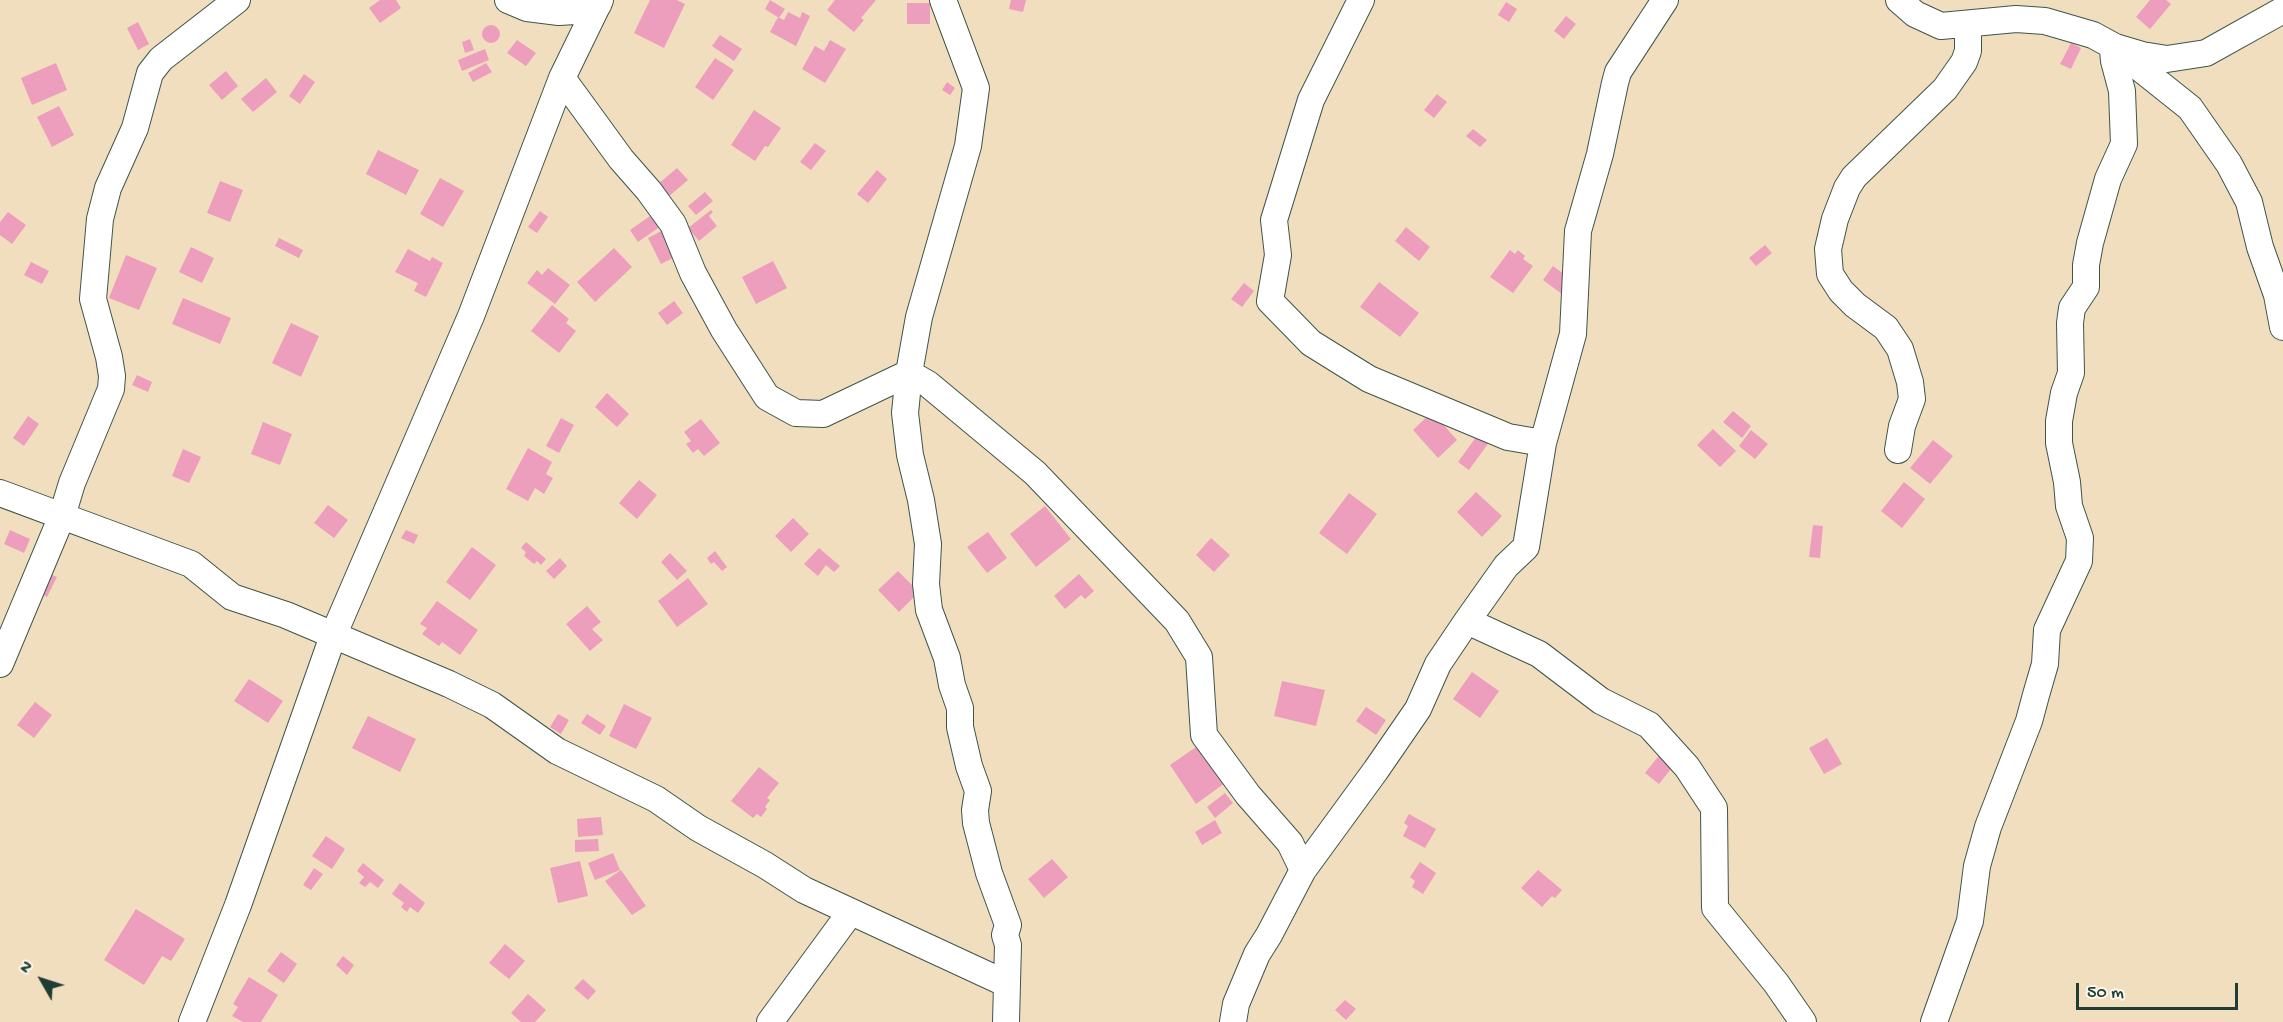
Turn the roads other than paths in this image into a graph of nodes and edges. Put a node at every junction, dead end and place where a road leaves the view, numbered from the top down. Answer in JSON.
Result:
{"nodes":[{"id":1,"x":237,"y":0,"type":"edge"},
{"id":2,"x":508,"y":0,"type":"edge"},
{"id":3,"x":943,"y":0,"type":"edge"},
{"id":4,"x":1361,"y":0,"type":"edge"},
{"id":5,"x":1665,"y":0,"type":"edge"},
{"id":6,"x":1899,"y":0,"type":"edge"},
{"id":7,"x":2033,"y":0,"type":"edge"},
{"id":8,"x":599,"y":2,"type":"edge"},
{"id":9,"x":2283,"y":10,"type":"edge"},
{"id":10,"x":2016,"y":20,"type":"junction"},
{"id":11,"x":1968,"y":24,"type":"junction"},
{"id":12,"x":2117,"y":47,"type":"junction"},
{"id":13,"x":562,"y":78,"type":"junction"},
{"id":14,"x":2283,"y":327,"type":"edge"},
{"id":15,"x":909,"y":373,"type":"junction"},
{"id":16,"x":1543,"y":443,"type":"junction"},
{"id":17,"x":1898,"y":450,"type":"dead end"},
{"id":18,"x":0,"y":492,"type":"edge"},
{"id":19,"x":62,"y":516,"type":"junction"},
{"id":20,"x":1467,"y":621,"type":"junction"},
{"id":21,"x":333,"y":636,"type":"junction"},
{"id":22,"x":0,"y":664,"type":"edge"},
{"id":23,"x":1303,"y":870,"type":"junction"},
{"id":24,"x":850,"y":913,"type":"junction"},
{"id":25,"x":1007,"y":984,"type":"junction"},
{"id":26,"x":1230,"y":1016,"type":"edge"},
{"id":27,"x":192,"y":1022,"type":"edge"},
{"id":28,"x":770,"y":1022,"type":"edge"},
{"id":29,"x":1006,"y":1022,"type":"edge"},
{"id":30,"x":1803,"y":1022,"type":"edge"},
{"id":31,"x":1934,"y":1022,"type":"edge"}],
"edges":[{"from":1,"to":19,"type":"street"},
{"from":2,"to":8,"type":"street"},
{"from":3,"to":15,"type":"street"},
{"from":4,"to":16,"type":"street"},
{"from":5,"to":16,"type":"street"},
{"from":6,"to":11,"type":"street"},
{"from":7,"to":10,"type":"street"},
{"from":8,"to":13,"type":"street"},
{"from":9,"to":12,"type":"street"},
{"from":10,"to":11,"type":"street"},
{"from":10,"to":12,"type":"street"},
{"from":11,"to":17,"type":"street"},
{"from":12,"to":14,"type":"street"},
{"from":12,"to":31,"type":"street"},
{"from":13,"to":15,"type":"street"},
{"from":13,"to":21,"type":"street"},
{"from":15,"to":23,"type":"street"},
{"from":15,"to":25,"type":"street"},
{"from":16,"to":20,"type":"street"},
{"from":18,"to":19,"type":"street"},
{"from":19,"to":21,"type":"street"},
{"from":19,"to":22,"type":"street"},
{"from":20,"to":23,"type":"street"},
{"from":20,"to":30,"type":"street"},
{"from":21,"to":24,"type":"street"},
{"from":21,"to":27,"type":"street"},
{"from":23,"to":26,"type":"street"},
{"from":24,"to":25,"type":"street"},
{"from":24,"to":28,"type":"street"},
{"from":25,"to":29,"type":"street"}]}
